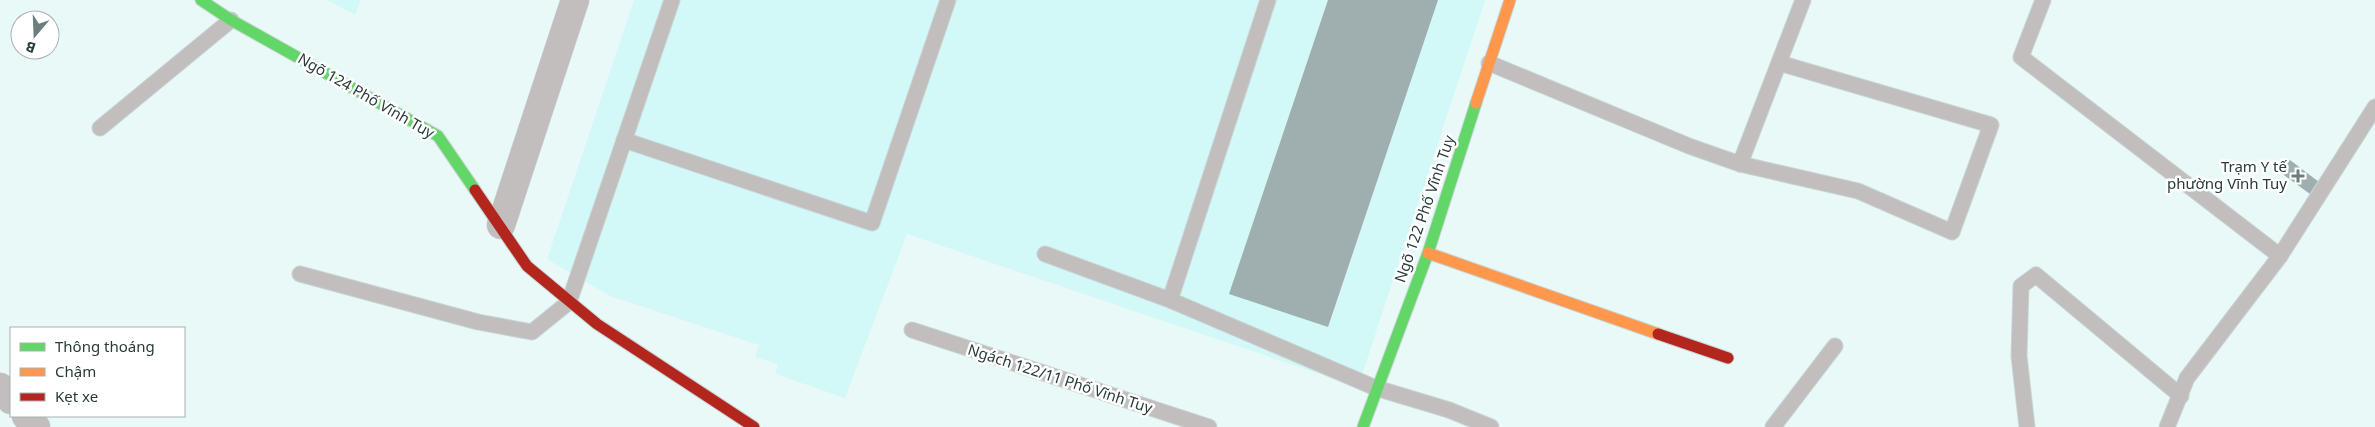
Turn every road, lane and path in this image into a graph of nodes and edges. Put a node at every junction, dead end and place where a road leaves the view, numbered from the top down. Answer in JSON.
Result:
{"nodes":[{"id":1,"x":201,"y":0,"type":"edge"},
{"id":2,"x":575,"y":0,"type":"edge"},
{"id":3,"x":672,"y":0,"type":"edge"},
{"id":4,"x":948,"y":0,"type":"edge"},
{"id":5,"x":1268,"y":0,"type":"edge"},
{"id":6,"x":1510,"y":0,"type":"edge"},
{"id":7,"x":1803,"y":0,"type":"edge"},
{"id":8,"x":2043,"y":0,"type":"edge"},
{"id":9,"x":231,"y":20,"type":"junction"},
{"id":10,"x":1489,"y":63,"type":"junction"},
{"id":11,"x":1778,"y":63,"type":"junction"},
{"id":12,"x":2375,"y":106,"type":"edge"},
{"id":13,"x":100,"y":128,"type":"dead end"},
{"id":14,"x":624,"y":140,"type":"junction"},
{"id":15,"x":1740,"y":164,"type":"junction"},
{"id":16,"x":500,"y":225,"type":"junction"},
{"id":17,"x":1428,"y":253,"type":"junction"},
{"id":18,"x":1045,"y":254,"type":"dead end"},
{"id":19,"x":2280,"y":256,"type":"junction"},
{"id":20,"x":300,"y":274,"type":"dead end"},
{"id":21,"x":1170,"y":300,"type":"junction"},
{"id":22,"x":569,"y":302,"type":"junction"},
{"id":23,"x":912,"y":330,"type":"dead end"},
{"id":24,"x":1835,"y":346,"type":"dead end"},
{"id":25,"x":1728,"y":358,"type":"dead end"},
{"id":26,"x":0,"y":387,"type":"edge"},
{"id":27,"x":1376,"y":388,"type":"junction"},
{"id":28,"x":2181,"y":396,"type":"junction"},
{"id":29,"x":10,"y":399,"type":"edge"},
{"id":30,"x":27,"y":417,"type":"edge"},
{"id":31,"x":36,"y":427,"type":"edge"},
{"id":32,"x":754,"y":427,"type":"edge"},
{"id":33,"x":1208,"y":427,"type":"edge"},
{"id":34,"x":1363,"y":427,"type":"edge"},
{"id":35,"x":1491,"y":427,"type":"edge"},
{"id":36,"x":1773,"y":427,"type":"edge"},
{"id":37,"x":2027,"y":427,"type":"edge"},
{"id":38,"x":2167,"y":427,"type":"edge"}],
"edges":[{"from":1,"to":9,"type":"street","name":"Ngõ 124 Phố Vĩnh Tuy"},
{"from":2,"to":16,"type":"street"},
{"from":3,"to":14,"type":"lane"},
{"from":4,"to":14,"type":"lane"},
{"from":5,"to":21,"type":"lane"},
{"from":6,"to":10,"type":"street","name":"Ngõ 122 Phố Vĩnh Tuy"},
{"from":7,"to":11,"type":"lane"},
{"from":8,"to":19,"type":"lane"},
{"from":9,"to":13,"type":"lane"},
{"from":9,"to":16,"type":"street","name":"Ngõ 124 Phố Vĩnh Tuy"},
{"from":10,"to":15,"type":"lane"},
{"from":10,"to":17,"type":"street","name":"Ngõ 122 Phố Vĩnh Tuy"},
{"from":11,"to":15,"type":"lane"},
{"from":11,"to":15,"type":"lane"},
{"from":12,"to":19,"type":"lane"},
{"from":14,"to":22,"type":"lane"},
{"from":16,"to":22,"type":"street","name":"Ngõ 124 Phố Vĩnh Tuy"},
{"from":17,"to":25,"type":"street"},
{"from":17,"to":27,"type":"street","name":"Ngõ 122 Phố Vĩnh Tuy"},
{"from":18,"to":21,"type":"lane"},
{"from":19,"to":28,"type":"lane"},
{"from":20,"to":22,"type":"lane"},
{"from":21,"to":27,"type":"lane"},
{"from":22,"to":32,"type":"street","name":"Ngõ 124 Phố Vĩnh Tuy"},
{"from":23,"to":33,"type":"lane","name":"Ngách 122/11 Phố Vĩnh Tuy"},
{"from":24,"to":36,"type":"lane"},
{"from":26,"to":29,"type":"street"},
{"from":27,"to":34,"type":"street","name":"Ngõ 122 Phố Vĩnh Tuy"},
{"from":27,"to":35,"type":"lane"},
{"from":28,"to":37,"type":"lane"},
{"from":28,"to":38,"type":"lane"},
{"from":30,"to":31,"type":"street"}]}
